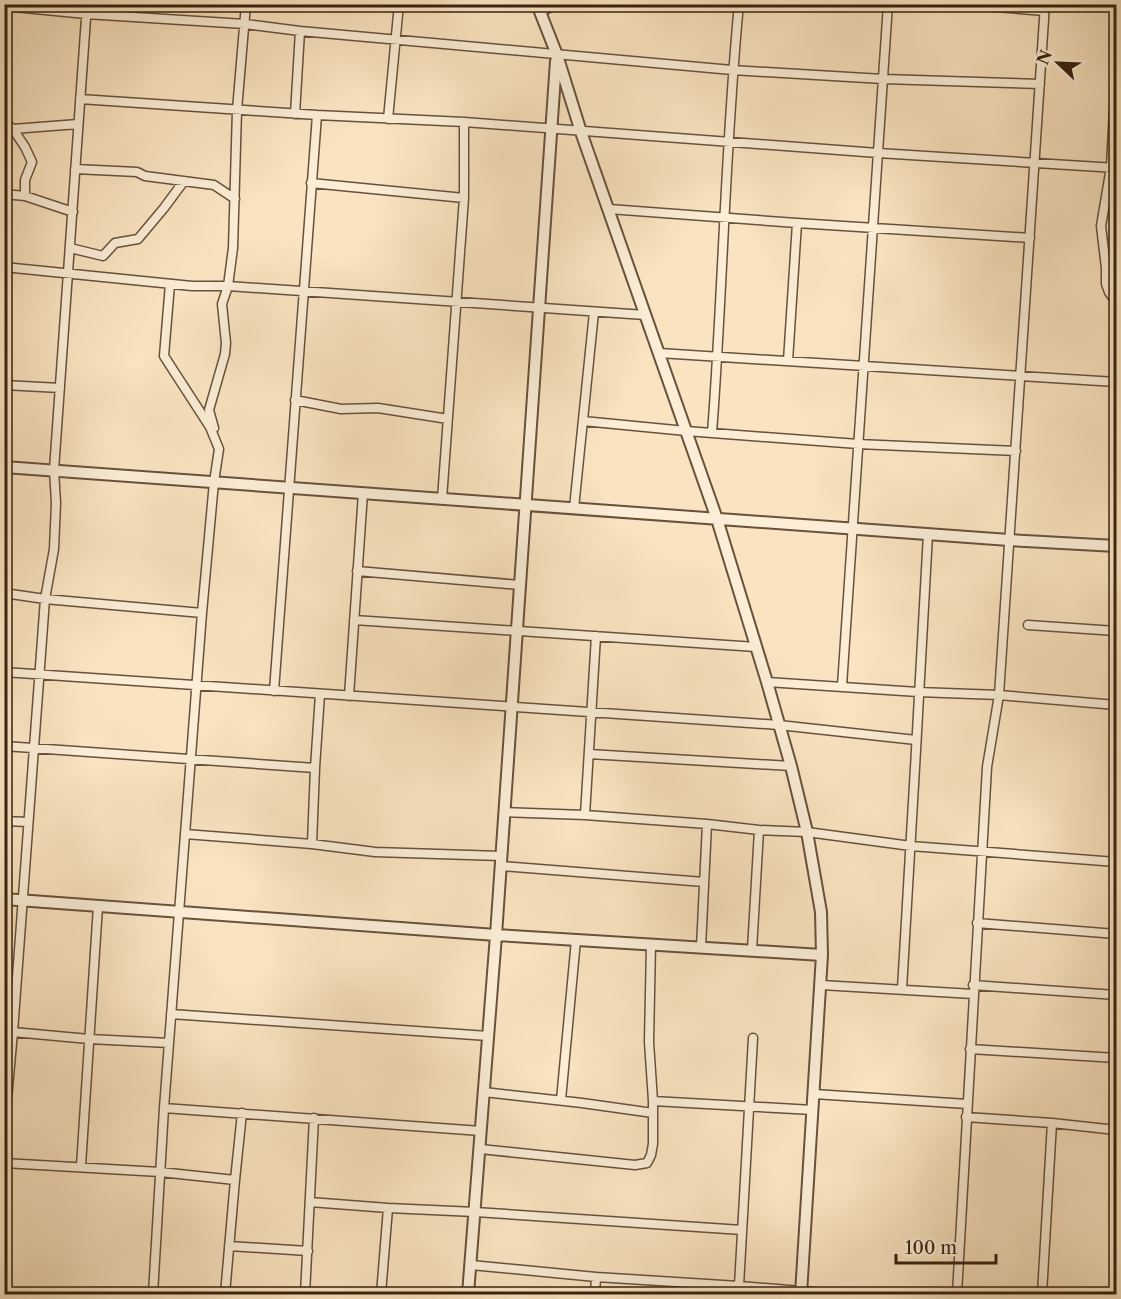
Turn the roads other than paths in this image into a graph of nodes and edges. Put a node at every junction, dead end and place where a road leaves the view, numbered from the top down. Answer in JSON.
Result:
{"nodes":[{"id":1,"x":246,"y":4,"type":"edge"},
{"id":2,"x":399,"y":4,"type":"edge"},
{"id":3,"x":553,"y":4,"type":"edge"},
{"id":4,"x":739,"y":4,"type":"edge"},
{"id":5,"x":888,"y":4,"type":"edge"},
{"id":6,"x":960,"y":4,"type":"edge"},
{"id":7,"x":969,"y":5,"type":"edge"},
{"id":8,"x":4,"y":6,"type":"edge"},
{"id":9,"x":538,"y":8,"type":"edge"},
{"id":10,"x":1045,"y":8,"type":"edge"},
{"id":11,"x":86,"y":9,"type":"edge"},
{"id":12,"x":244,"y":24,"type":"junction"},
{"id":13,"x":300,"y":31,"type":"junction"},
{"id":14,"x":395,"y":39,"type":"junction"},
{"id":15,"x":556,"y":55,"type":"junction"},
{"id":16,"x":732,"y":70,"type":"junction"},
{"id":17,"x":1116,"y":70,"type":"edge"},
{"id":18,"x":883,"y":79,"type":"junction"},
{"id":19,"x":1040,"y":84,"type":"junction"},
{"id":20,"x":80,"y":99,"type":"junction"},
{"id":21,"x":237,"y":110,"type":"junction"},
{"id":22,"x":295,"y":114,"type":"junction"},
{"id":23,"x":316,"y":115,"type":"junction"},
{"id":24,"x":388,"y":119,"type":"junction"},
{"id":25,"x":4,"y":122,"type":"edge"},
{"id":26,"x":464,"y":123,"type":"junction"},
{"id":27,"x":78,"y":124,"type":"junction"},
{"id":28,"x":13,"y":129,"type":"junction"},
{"id":29,"x":551,"y":129,"type":"junction"},
{"id":30,"x":582,"y":132,"type":"junction"},
{"id":31,"x":728,"y":142,"type":"junction"},
{"id":32,"x":878,"y":153,"type":"junction"},
{"id":33,"x":1035,"y":163,"type":"junction"},
{"id":34,"x":1114,"y":168,"type":"edge"},
{"id":35,"x":75,"y":170,"type":"junction"},
{"id":36,"x":184,"y":182,"type":"junction"},
{"id":37,"x":311,"y":183,"type":"junction"},
{"id":38,"x":4,"y":194,"type":"edge"},
{"id":39,"x":25,"y":196,"type":"junction"},
{"id":40,"x":464,"y":198,"type":"junction"},
{"id":41,"x":235,"y":200,"type":"junction"},
{"id":42,"x":609,"y":210,"type":"junction"},
{"id":43,"x":73,"y":212,"type":"junction"},
{"id":44,"x":725,"y":217,"type":"junction"},
{"id":45,"x":797,"y":223,"type":"junction"},
{"id":46,"x":872,"y":228,"type":"junction"},
{"id":47,"x":1030,"y":238,"type":"junction"},
{"id":48,"x":70,"y":248,"type":"junction"},
{"id":49,"x":4,"y":267,"type":"edge"},
{"id":50,"x":68,"y":272,"type":"junction"},
{"id":51,"x":170,"y":284,"type":"junction"},
{"id":52,"x":228,"y":286,"type":"junction"},
{"id":53,"x":303,"y":291,"type":"junction"},
{"id":54,"x":456,"y":302,"type":"junction"},
{"id":55,"x":1116,"y":302,"type":"edge"},
{"id":56,"x":539,"y":307,"type":"junction"},
{"id":57,"x":594,"y":312,"type":"junction"},
{"id":58,"x":645,"y":315,"type":"junction"},
{"id":59,"x":659,"y":353,"type":"junction"},
{"id":60,"x":718,"y":357,"type":"junction"},
{"id":61,"x":788,"y":362,"type":"junction"},
{"id":62,"x":863,"y":366,"type":"junction"},
{"id":63,"x":1021,"y":376,"type":"junction"},
{"id":64,"x":1116,"y":382,"type":"edge"},
{"id":65,"x":4,"y":385,"type":"edge"},
{"id":66,"x":60,"y":388,"type":"junction"},
{"id":67,"x":295,"y":400,"type":"junction"},
{"id":68,"x":448,"y":419,"type":"junction"},
{"id":69,"x":583,"y":421,"type":"junction"},
{"id":70,"x":686,"y":431,"type":"junction"},
{"id":71,"x":712,"y":433,"type":"junction"},
{"id":72,"x":858,"y":444,"type":"junction"},
{"id":73,"x":219,"y":449,"type":"junction"},
{"id":74,"x":1016,"y":451,"type":"junction"},
{"id":75,"x":4,"y":467,"type":"edge"},
{"id":76,"x":54,"y":470,"type":"junction"},
{"id":77,"x":214,"y":482,"type":"junction"},
{"id":78,"x":289,"y":488,"type":"junction"},
{"id":79,"x":363,"y":493,"type":"junction"},
{"id":80,"x":442,"y":499,"type":"junction"},
{"id":81,"x":526,"y":505,"type":"junction"},
{"id":82,"x":574,"y":508,"type":"junction"},
{"id":83,"x":717,"y":519,"type":"junction"},
{"id":84,"x":852,"y":529,"type":"junction"},
{"id":85,"x":928,"y":534,"type":"junction"},
{"id":86,"x":1010,"y":540,"type":"junction"},
{"id":87,"x":1116,"y":546,"type":"edge"},
{"id":88,"x":357,"y":571,"type":"junction"},
{"id":89,"x":520,"y":585,"type":"junction"},
{"id":90,"x":4,"y":593,"type":"edge"},
{"id":91,"x":45,"y":599,"type":"junction"},
{"id":92,"x":202,"y":613,"type":"junction"},
{"id":93,"x":354,"y":620,"type":"junction"},
{"id":94,"x":1028,"y":625,"type":"dead end"},
{"id":95,"x":517,"y":630,"type":"junction"},
{"id":96,"x":1116,"y":630,"type":"edge"},
{"id":97,"x":596,"y":636,"type":"junction"},
{"id":98,"x":756,"y":647,"type":"junction"},
{"id":99,"x":4,"y":672,"type":"edge"},
{"id":100,"x":39,"y":675,"type":"junction"},
{"id":101,"x":767,"y":682,"type":"junction"},
{"id":102,"x":196,"y":686,"type":"junction"},
{"id":103,"x":842,"y":686,"type":"junction"},
{"id":104,"x":274,"y":691,"type":"junction"},
{"id":105,"x":918,"y":692,"type":"junction"},
{"id":106,"x":320,"y":694,"type":"junction"},
{"id":107,"x":999,"y":695,"type":"junction"},
{"id":108,"x":349,"y":696,"type":"junction"},
{"id":109,"x":1116,"y":705,"type":"edge"},
{"id":110,"x":512,"y":708,"type":"junction"},
{"id":111,"x":592,"y":712,"type":"junction"},
{"id":112,"x":779,"y":725,"type":"junction"},
{"id":113,"x":916,"y":740,"type":"junction"},
{"id":114,"x":4,"y":746,"type":"edge"},
{"id":115,"x":34,"y":749,"type":"junction"},
{"id":116,"x":589,"y":754,"type":"junction"},
{"id":117,"x":191,"y":758,"type":"junction"},
{"id":118,"x":792,"y":766,"type":"junction"},
{"id":119,"x":315,"y":768,"type":"junction"},
{"id":120,"x":504,"y":812,"type":"junction"},
{"id":121,"x":585,"y":816,"type":"junction"},
{"id":122,"x":4,"y":820,"type":"edge"},
{"id":123,"x":28,"y":822,"type":"junction"},
{"id":124,"x":707,"y":824,"type":"junction"},
{"id":125,"x":759,"y":830,"type":"junction"},
{"id":126,"x":807,"y":832,"type":"junction"},
{"id":127,"x":185,"y":834,"type":"junction"},
{"id":128,"x":312,"y":844,"type":"junction"},
{"id":129,"x":911,"y":846,"type":"junction"},
{"id":130,"x":982,"y":852,"type":"junction"},
{"id":131,"x":501,"y":861,"type":"junction"},
{"id":132,"x":1116,"y":862,"type":"edge"},
{"id":133,"x":704,"y":882,"type":"junction"},
{"id":134,"x":4,"y":899,"type":"edge"},
{"id":135,"x":23,"y":900,"type":"junction"},
{"id":136,"x":98,"y":906,"type":"junction"},
{"id":137,"x":179,"y":912,"type":"junction"},
{"id":138,"x":977,"y":923,"type":"junction"},
{"id":139,"x":1116,"y":934,"type":"edge"},
{"id":140,"x":496,"y":935,"type":"junction"},
{"id":141,"x":576,"y":940,"type":"junction"},
{"id":142,"x":651,"y":945,"type":"junction"},
{"id":143,"x":701,"y":947,"type":"junction"},
{"id":144,"x":752,"y":950,"type":"junction"},
{"id":145,"x":822,"y":955,"type":"junction"},
{"id":146,"x":821,"y":985,"type":"junction"},
{"id":147,"x":902,"y":989,"type":"junction"},
{"id":148,"x":973,"y":989,"type":"junction"},
{"id":149,"x":1116,"y":995,"type":"edge"},
{"id":150,"x":4,"y":1002,"type":"edge"},
{"id":151,"x":15,"y":1003,"type":"junction"},
{"id":152,"x":171,"y":1014,"type":"junction"},
{"id":153,"x":14,"y":1032,"type":"junction"},
{"id":154,"x":488,"y":1036,"type":"junction"},
{"id":155,"x":753,"y":1038,"type":"dead end"},
{"id":156,"x":89,"y":1039,"type":"junction"},
{"id":157,"x":170,"y":1043,"type":"junction"},
{"id":158,"x":970,"y":1049,"type":"junction"},
{"id":159,"x":1116,"y":1058,"type":"edge"},
{"id":160,"x":7,"y":1080,"type":"edge"},
{"id":161,"x":484,"y":1092,"type":"junction"},
{"id":162,"x":814,"y":1094,"type":"junction"},
{"id":163,"x":561,"y":1100,"type":"junction"},
{"id":164,"x":653,"y":1101,"type":"junction"},
{"id":165,"x":967,"y":1104,"type":"junction"},
{"id":166,"x":749,"y":1106,"type":"junction"},
{"id":167,"x":164,"y":1108,"type":"junction"},
{"id":168,"x":813,"y":1110,"type":"junction"},
{"id":169,"x":242,"y":1113,"type":"junction"},
{"id":170,"x":653,"y":1113,"type":"junction"},
{"id":171,"x":966,"y":1117,"type":"junction"},
{"id":172,"x":314,"y":1118,"type":"junction"},
{"id":173,"x":1052,"y":1123,"type":"junction"},
{"id":174,"x":1116,"y":1130,"type":"edge"},
{"id":175,"x":481,"y":1131,"type":"junction"},
{"id":176,"x":4,"y":1133,"type":"edge"},
{"id":177,"x":480,"y":1149,"type":"junction"},
{"id":178,"x":4,"y":1163,"type":"edge"},
{"id":179,"x":81,"y":1167,"type":"junction"},
{"id":180,"x":160,"y":1172,"type":"junction"},
{"id":181,"x":235,"y":1180,"type":"junction"},
{"id":182,"x":310,"y":1202,"type":"junction"},
{"id":183,"x":388,"y":1208,"type":"junction"},
{"id":184,"x":475,"y":1212,"type":"junction"},
{"id":185,"x":742,"y":1230,"type":"junction"},
{"id":186,"x":229,"y":1246,"type":"junction"},
{"id":187,"x":308,"y":1251,"type":"junction"},
{"id":188,"x":471,"y":1265,"type":"junction"},
{"id":189,"x":596,"y":1277,"type":"junction"},
{"id":190,"x":739,"y":1286,"type":"junction"},
{"id":191,"x":802,"y":1293,"type":"edge"},
{"id":192,"x":153,"y":1294,"type":"edge"},
{"id":193,"x":225,"y":1294,"type":"edge"},
{"id":194,"x":304,"y":1294,"type":"edge"},
{"id":195,"x":381,"y":1294,"type":"edge"},
{"id":196,"x":468,"y":1294,"type":"edge"},
{"id":197,"x":595,"y":1294,"type":"edge"},
{"id":198,"x":838,"y":1294,"type":"edge"},
{"id":199,"x":957,"y":1294,"type":"edge"},
{"id":200,"x":1042,"y":1294,"type":"edge"}],
"edges":[{"from":1,"to":12,"type":"street"},
{"from":2,"to":14,"type":"street"},
{"from":3,"to":9,"type":"street"},
{"from":4,"to":16,"type":"street"},
{"from":5,"to":18,"type":"street"},
{"from":6,"to":7,"type":"street"},
{"from":7,"to":10,"type":"street"},
{"from":8,"to":11,"type":"street"},
{"from":9,"to":15,"type":"street"},
{"from":10,"to":19,"type":"street"},
{"from":11,"to":12,"type":"street"},
{"from":11,"to":20,"type":"street"},
{"from":12,"to":13,"type":"street"},
{"from":12,"to":21,"type":"street"},
{"from":13,"to":14,"type":"street"},
{"from":13,"to":22,"type":"street"},
{"from":14,"to":15,"type":"street"},
{"from":14,"to":24,"type":"street"},
{"from":15,"to":16,"type":"street"},
{"from":15,"to":29,"type":"street"},
{"from":15,"to":30,"type":"street"},
{"from":16,"to":18,"type":"street"},
{"from":16,"to":31,"type":"street"},
{"from":17,"to":34,"type":"street"},
{"from":18,"to":19,"type":"street"},
{"from":18,"to":32,"type":"street"},
{"from":19,"to":33,"type":"street"},
{"from":20,"to":21,"type":"street"},
{"from":20,"to":27,"type":"street"},
{"from":21,"to":22,"type":"street"},
{"from":21,"to":41,"type":"street"},
{"from":22,"to":23,"type":"street"},
{"from":23,"to":24,"type":"street"},
{"from":23,"to":37,"type":"street"},
{"from":24,"to":26,"type":"street"},
{"from":25,"to":28,"type":"street"},
{"from":26,"to":29,"type":"street"},
{"from":26,"to":40,"type":"street"},
{"from":27,"to":28,"type":"street"},
{"from":27,"to":35,"type":"street"},
{"from":28,"to":39,"type":"street"},
{"from":29,"to":30,"type":"street"},
{"from":29,"to":56,"type":"street"},
{"from":30,"to":31,"type":"street"},
{"from":30,"to":42,"type":"street"},
{"from":31,"to":32,"type":"street"},
{"from":31,"to":44,"type":"street"},
{"from":32,"to":33,"type":"street"},
{"from":32,"to":46,"type":"street"},
{"from":33,"to":34,"type":"street"},
{"from":33,"to":47,"type":"street"},
{"from":34,"to":55,"type":"street"},
{"from":35,"to":36,"type":"street"},
{"from":35,"to":43,"type":"street"},
{"from":36,"to":41,"type":"street"},
{"from":36,"to":48,"type":"street"},
{"from":37,"to":40,"type":"street"},
{"from":37,"to":53,"type":"street"},
{"from":38,"to":39,"type":"street"},
{"from":39,"to":43,"type":"street"},
{"from":40,"to":54,"type":"street"},
{"from":41,"to":52,"type":"street"},
{"from":42,"to":44,"type":"street"},
{"from":42,"to":58,"type":"street"},
{"from":43,"to":48,"type":"street"},
{"from":44,"to":45,"type":"street"},
{"from":44,"to":60,"type":"street"},
{"from":45,"to":46,"type":"street"},
{"from":45,"to":61,"type":"street"},
{"from":46,"to":47,"type":"street"},
{"from":46,"to":62,"type":"street"},
{"from":47,"to":63,"type":"street"},
{"from":48,"to":50,"type":"street"},
{"from":49,"to":50,"type":"street"},
{"from":50,"to":51,"type":"street"},
{"from":50,"to":66,"type":"street"},
{"from":51,"to":52,"type":"street"},
{"from":51,"to":73,"type":"street"},
{"from":52,"to":53,"type":"street"},
{"from":52,"to":73,"type":"street"},
{"from":53,"to":54,"type":"street"},
{"from":53,"to":67,"type":"street"},
{"from":54,"to":56,"type":"street"},
{"from":54,"to":68,"type":"street"},
{"from":56,"to":57,"type":"street"},
{"from":56,"to":81,"type":"street"},
{"from":57,"to":58,"type":"street"},
{"from":57,"to":69,"type":"street"},
{"from":58,"to":59,"type":"street"},
{"from":59,"to":60,"type":"street"},
{"from":59,"to":70,"type":"street"},
{"from":60,"to":61,"type":"street"},
{"from":60,"to":71,"type":"street"},
{"from":61,"to":62,"type":"street"},
{"from":62,"to":63,"type":"street"},
{"from":62,"to":72,"type":"street"},
{"from":63,"to":64,"type":"street"},
{"from":63,"to":74,"type":"street"},
{"from":65,"to":66,"type":"street"},
{"from":66,"to":76,"type":"street"},
{"from":67,"to":68,"type":"street"},
{"from":67,"to":78,"type":"street"},
{"from":68,"to":80,"type":"street"},
{"from":69,"to":70,"type":"street"},
{"from":69,"to":82,"type":"street"},
{"from":70,"to":71,"type":"street"},
{"from":70,"to":83,"type":"street"},
{"from":71,"to":72,"type":"street"},
{"from":72,"to":74,"type":"street"},
{"from":72,"to":84,"type":"street"},
{"from":73,"to":77,"type":"street"},
{"from":74,"to":86,"type":"street"},
{"from":75,"to":76,"type":"street"},
{"from":76,"to":77,"type":"street"},
{"from":76,"to":91,"type":"street"},
{"from":77,"to":78,"type":"street"},
{"from":77,"to":92,"type":"street"},
{"from":78,"to":79,"type":"street"},
{"from":78,"to":104,"type":"street"},
{"from":79,"to":80,"type":"street"},
{"from":79,"to":88,"type":"street"},
{"from":80,"to":81,"type":"street"},
{"from":81,"to":82,"type":"street"},
{"from":81,"to":89,"type":"street"},
{"from":82,"to":83,"type":"street"},
{"from":83,"to":84,"type":"street"},
{"from":83,"to":98,"type":"street"},
{"from":84,"to":85,"type":"street"},
{"from":84,"to":103,"type":"street"},
{"from":85,"to":86,"type":"street"},
{"from":85,"to":105,"type":"street"},
{"from":86,"to":87,"type":"street"},
{"from":86,"to":107,"type":"street"},
{"from":88,"to":89,"type":"street"},
{"from":88,"to":93,"type":"street"},
{"from":89,"to":95,"type":"street"},
{"from":90,"to":91,"type":"street"},
{"from":91,"to":92,"type":"street"},
{"from":91,"to":100,"type":"street"},
{"from":92,"to":102,"type":"street"},
{"from":93,"to":95,"type":"street"},
{"from":93,"to":108,"type":"street"},
{"from":94,"to":96,"type":"street"},
{"from":95,"to":97,"type":"street"},
{"from":95,"to":110,"type":"street"},
{"from":97,"to":98,"type":"street"},
{"from":97,"to":111,"type":"street"},
{"from":98,"to":101,"type":"street"},
{"from":99,"to":100,"type":"street"},
{"from":100,"to":102,"type":"street"},
{"from":100,"to":115,"type":"street"},
{"from":101,"to":103,"type":"street"},
{"from":101,"to":112,"type":"street"},
{"from":102,"to":104,"type":"street"},
{"from":102,"to":117,"type":"street"},
{"from":103,"to":105,"type":"street"},
{"from":104,"to":106,"type":"street"},
{"from":105,"to":107,"type":"street"},
{"from":105,"to":113,"type":"street"},
{"from":106,"to":108,"type":"street"},
{"from":106,"to":119,"type":"street"},
{"from":107,"to":109,"type":"street"},
{"from":107,"to":130,"type":"street"},
{"from":108,"to":110,"type":"street"},
{"from":110,"to":111,"type":"street"},
{"from":110,"to":120,"type":"street"},
{"from":111,"to":112,"type":"street"},
{"from":111,"to":116,"type":"street"},
{"from":112,"to":113,"type":"street"},
{"from":112,"to":118,"type":"street"},
{"from":113,"to":129,"type":"street"},
{"from":114,"to":115,"type":"street"},
{"from":115,"to":117,"type":"street"},
{"from":115,"to":123,"type":"street"},
{"from":116,"to":118,"type":"street"},
{"from":116,"to":121,"type":"street"},
{"from":117,"to":119,"type":"street"},
{"from":117,"to":127,"type":"street"},
{"from":118,"to":126,"type":"street"},
{"from":119,"to":128,"type":"street"},
{"from":120,"to":121,"type":"street"},
{"from":120,"to":131,"type":"street"},
{"from":121,"to":124,"type":"street"},
{"from":122,"to":123,"type":"street"},
{"from":123,"to":135,"type":"street"},
{"from":124,"to":125,"type":"street"},
{"from":124,"to":133,"type":"street"},
{"from":125,"to":126,"type":"street"},
{"from":125,"to":144,"type":"street"},
{"from":126,"to":129,"type":"street"},
{"from":126,"to":145,"type":"street"},
{"from":127,"to":128,"type":"street"},
{"from":127,"to":137,"type":"street"},
{"from":128,"to":131,"type":"street"},
{"from":129,"to":130,"type":"street"},
{"from":129,"to":147,"type":"street"},
{"from":130,"to":132,"type":"street"},
{"from":130,"to":138,"type":"street"},
{"from":131,"to":133,"type":"street"},
{"from":131,"to":140,"type":"street"},
{"from":133,"to":143,"type":"street"},
{"from":134,"to":135,"type":"street"},
{"from":135,"to":136,"type":"street"},
{"from":135,"to":151,"type":"street"},
{"from":136,"to":137,"type":"street"},
{"from":136,"to":156,"type":"street"},
{"from":137,"to":140,"type":"street"},
{"from":137,"to":152,"type":"street"},
{"from":138,"to":139,"type":"street"},
{"from":138,"to":148,"type":"street"},
{"from":140,"to":141,"type":"street"},
{"from":140,"to":154,"type":"street"},
{"from":141,"to":142,"type":"street"},
{"from":141,"to":163,"type":"street"},
{"from":142,"to":143,"type":"street"},
{"from":142,"to":164,"type":"street"},
{"from":143,"to":144,"type":"street"},
{"from":144,"to":145,"type":"street"},
{"from":145,"to":146,"type":"street"},
{"from":146,"to":147,"type":"street"},
{"from":146,"to":162,"type":"street"},
{"from":147,"to":148,"type":"street"},
{"from":148,"to":149,"type":"street"},
{"from":148,"to":158,"type":"street"},
{"from":150,"to":151,"type":"street"},
{"from":151,"to":153,"type":"street"},
{"from":152,"to":154,"type":"street"},
{"from":152,"to":157,"type":"street"},
{"from":153,"to":156,"type":"street"},
{"from":153,"to":160,"type":"street"},
{"from":154,"to":161,"type":"street"},
{"from":155,"to":166,"type":"street"},
{"from":156,"to":157,"type":"street"},
{"from":156,"to":179,"type":"street"},
{"from":157,"to":167,"type":"street"},
{"from":158,"to":159,"type":"street"},
{"from":158,"to":165,"type":"street"},
{"from":160,"to":176,"type":"street"},
{"from":161,"to":163,"type":"street"},
{"from":161,"to":175,"type":"street"},
{"from":162,"to":165,"type":"street"},
{"from":162,"to":168,"type":"street"},
{"from":163,"to":170,"type":"street"},
{"from":164,"to":166,"type":"street"},
{"from":164,"to":170,"type":"street"},
{"from":165,"to":171,"type":"street"},
{"from":166,"to":168,"type":"street"},
{"from":166,"to":185,"type":"street"},
{"from":167,"to":169,"type":"street"},
{"from":167,"to":180,"type":"street"},
{"from":168,"to":191,"type":"street"},
{"from":169,"to":172,"type":"street"},
{"from":169,"to":181,"type":"street"},
{"from":170,"to":177,"type":"street"},
{"from":171,"to":173,"type":"street"},
{"from":171,"to":199,"type":"street"},
{"from":172,"to":175,"type":"street"},
{"from":172,"to":182,"type":"street"},
{"from":173,"to":174,"type":"street"},
{"from":173,"to":200,"type":"street"},
{"from":175,"to":177,"type":"street"},
{"from":177,"to":184,"type":"street"},
{"from":178,"to":179,"type":"street"},
{"from":179,"to":180,"type":"street"},
{"from":180,"to":181,"type":"street"},
{"from":180,"to":192,"type":"street"},
{"from":181,"to":186,"type":"street"},
{"from":182,"to":183,"type":"street"},
{"from":182,"to":187,"type":"street"},
{"from":183,"to":184,"type":"street"},
{"from":183,"to":195,"type":"street"},
{"from":184,"to":185,"type":"street"},
{"from":184,"to":188,"type":"street"},
{"from":185,"to":190,"type":"street"},
{"from":186,"to":187,"type":"street"},
{"from":186,"to":193,"type":"street"},
{"from":187,"to":194,"type":"street"},
{"from":188,"to":189,"type":"street"},
{"from":188,"to":196,"type":"street"},
{"from":189,"to":190,"type":"street"},
{"from":189,"to":197,"type":"street"},
{"from":190,"to":191,"type":"street"},
{"from":191,"to":198,"type":"street"}]}
